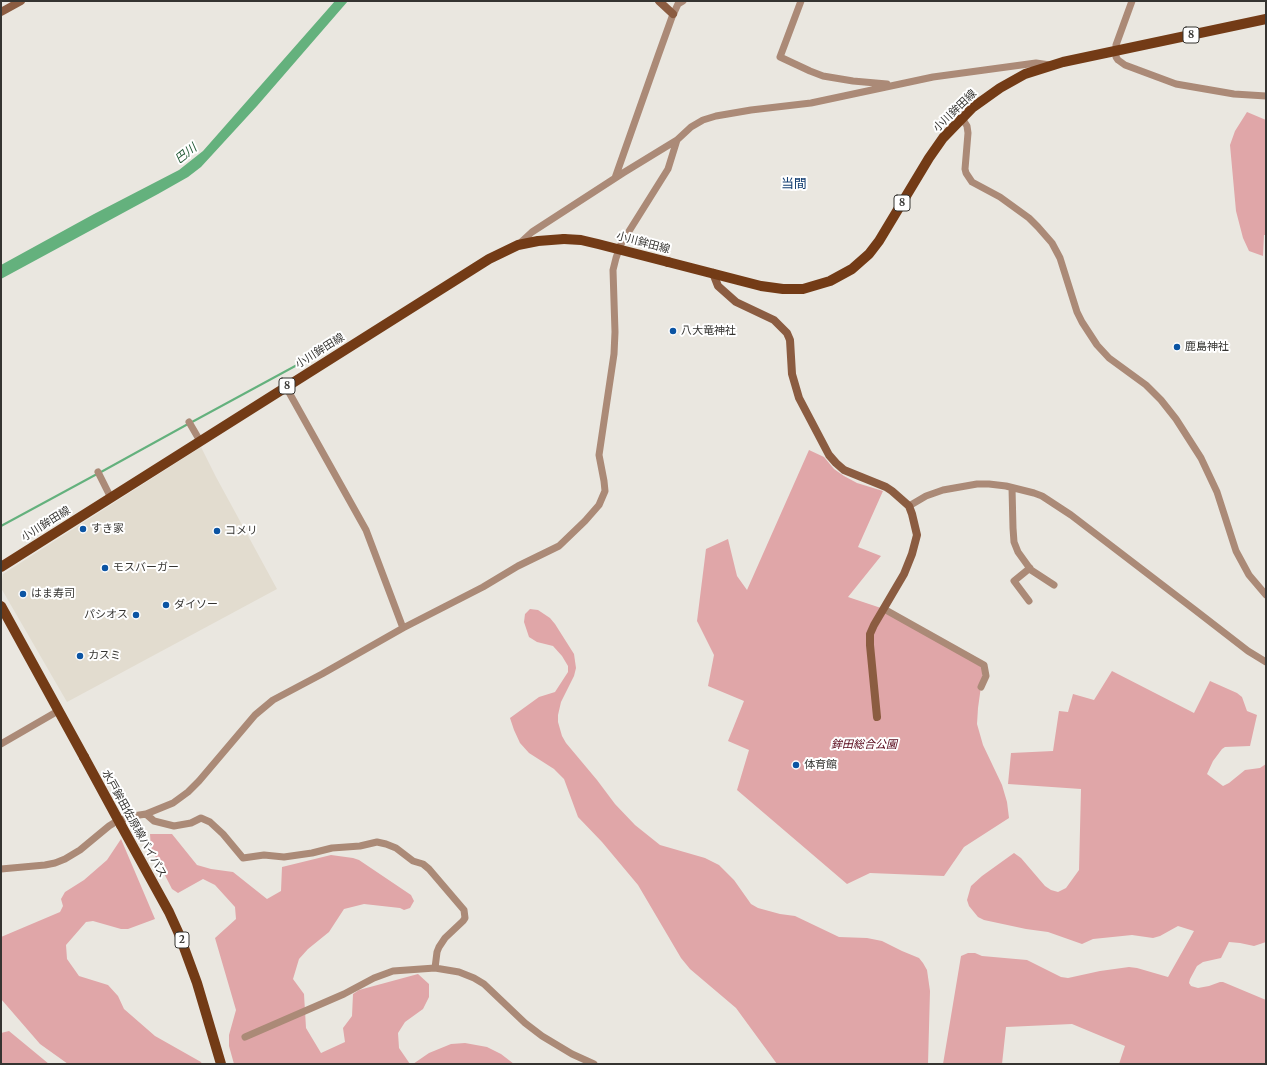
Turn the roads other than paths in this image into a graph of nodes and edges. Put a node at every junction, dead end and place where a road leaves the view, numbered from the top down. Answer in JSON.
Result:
{"nodes":[{"id":1,"x":21,"y":1,"type":"edge"},
{"id":2,"x":659,"y":1,"type":"edge"},
{"id":3,"x":683,"y":1,"type":"edge"},
{"id":4,"x":801,"y":1,"type":"edge"},
{"id":5,"x":1132,"y":1,"type":"edge"},
{"id":6,"x":1,"y":12,"type":"edge"},
{"id":7,"x":673,"y":14,"type":"junction"},
{"id":8,"x":1266,"y":19,"type":"edge"},
{"id":9,"x":1116,"y":51,"type":"junction"},
{"id":10,"x":1050,"y":66,"type":"junction"},
{"id":11,"x":889,"y":86,"type":"junction"},
{"id":12,"x":1266,"y":96,"type":"edge"},
{"id":13,"x":962,"y":118,"type":"junction"},
{"id":14,"x":677,"y":140,"type":"junction"},
{"id":15,"x":615,"y":178,"type":"junction"},
{"id":16,"x":518,"y":245,"type":"junction"},
{"id":17,"x":712,"y":273,"type":"junction"},
{"id":18,"x":286,"y":387,"type":"junction"},
{"id":19,"x":190,"y":423,"type":"dead end"},
{"id":20,"x":200,"y":441,"type":"junction"},
{"id":21,"x":99,"y":474,"type":"dead end"},
{"id":22,"x":1012,"y":488,"type":"junction"},
{"id":23,"x":111,"y":498,"type":"junction"},
{"id":24,"x":909,"y":506,"type":"junction"},
{"id":25,"x":1,"y":567,"type":"edge"},
{"id":26,"x":1030,"y":568,"type":"junction"},
{"id":27,"x":1054,"y":585,"type":"dead end"},
{"id":28,"x":1266,"y":595,"type":"edge"},
{"id":29,"x":1029,"y":601,"type":"dead end"},
{"id":30,"x":1,"y":606,"type":"edge"},
{"id":31,"x":884,"y":609,"type":"junction"},
{"id":32,"x":403,"y":628,"type":"junction"},
{"id":33,"x":1266,"y":662,"type":"edge"},
{"id":34,"x":981,"y":687,"type":"dead end"},
{"id":35,"x":58,"y":711,"type":"junction"},
{"id":36,"x":877,"y":716,"type":"dead end"},
{"id":37,"x":1,"y":744,"type":"edge"},
{"id":38,"x":146,"y":814,"type":"junction"},
{"id":39,"x":1,"y":869,"type":"edge"},
{"id":40,"x":435,"y":968,"type":"junction"},
{"id":41,"x":245,"y":1037,"type":"dead end"},
{"id":42,"x":221,"y":1064,"type":"edge"},
{"id":43,"x":594,"y":1064,"type":"edge"}],
"edges":[{"from":1,"to":6,"type":"street"},
{"from":2,"to":7,"type":"street"},
{"from":3,"to":7,"type":"street"},
{"from":4,"to":11,"type":"street"},
{"from":5,"to":9,"type":"street"},
{"from":7,"to":15,"type":"street"},
{"from":8,"to":9,"type":"main road","name":"小川鉾田線","number":"8"},
{"from":9,"to":10,"type":"main road","name":"小川鉾田線","number":"8"},
{"from":9,"to":12,"type":"street"},
{"from":10,"to":11,"type":"street"},
{"from":10,"to":13,"type":"main road","name":"小川鉾田線","number":"8"},
{"from":11,"to":14,"type":"street"},
{"from":13,"to":17,"type":"main road","name":"小川鉾田線","number":"8"},
{"from":13,"to":28,"type":"street"},
{"from":14,"to":15,"type":"street"},
{"from":14,"to":32,"type":"street"},
{"from":15,"to":16,"type":"street"},
{"from":16,"to":17,"type":"main road","name":"小川鉾田線","number":"8","bridge":true},
{"from":16,"to":18,"type":"main road","name":"小川鉾田線","number":"8"},
{"from":17,"to":24,"type":"street"},
{"from":18,"to":20,"type":"main road","name":"小川鉾田線","number":"8"},
{"from":18,"to":32,"type":"street"},
{"from":19,"to":20,"type":"street"},
{"from":20,"to":23,"type":"main road","name":"小川鉾田線","number":"8"},
{"from":21,"to":23,"type":"street"},
{"from":22,"to":24,"type":"street"},
{"from":22,"to":26,"type":"street"},
{"from":22,"to":33,"type":"street"},
{"from":23,"to":25,"type":"main road","name":"小川鉾田線","number":"8"},
{"from":24,"to":31,"type":"street"},
{"from":26,"to":27,"type":"street"},
{"from":26,"to":29,"type":"street"},
{"from":30,"to":35,"type":"main road","name":"水戸鉾田佐原線バイパス","number":"2"},
{"from":31,"to":34,"type":"street"},
{"from":31,"to":36,"type":"street"},
{"from":32,"to":38,"type":"street"},
{"from":35,"to":37,"type":"street"},
{"from":35,"to":42,"type":"main road","name":"水戸鉾田佐原線バイパス","number":"2","bridge":true},
{"from":38,"to":39,"type":"street"},
{"from":38,"to":40,"type":"street"},
{"from":40,"to":41,"type":"street"},
{"from":40,"to":43,"type":"street"}]}
